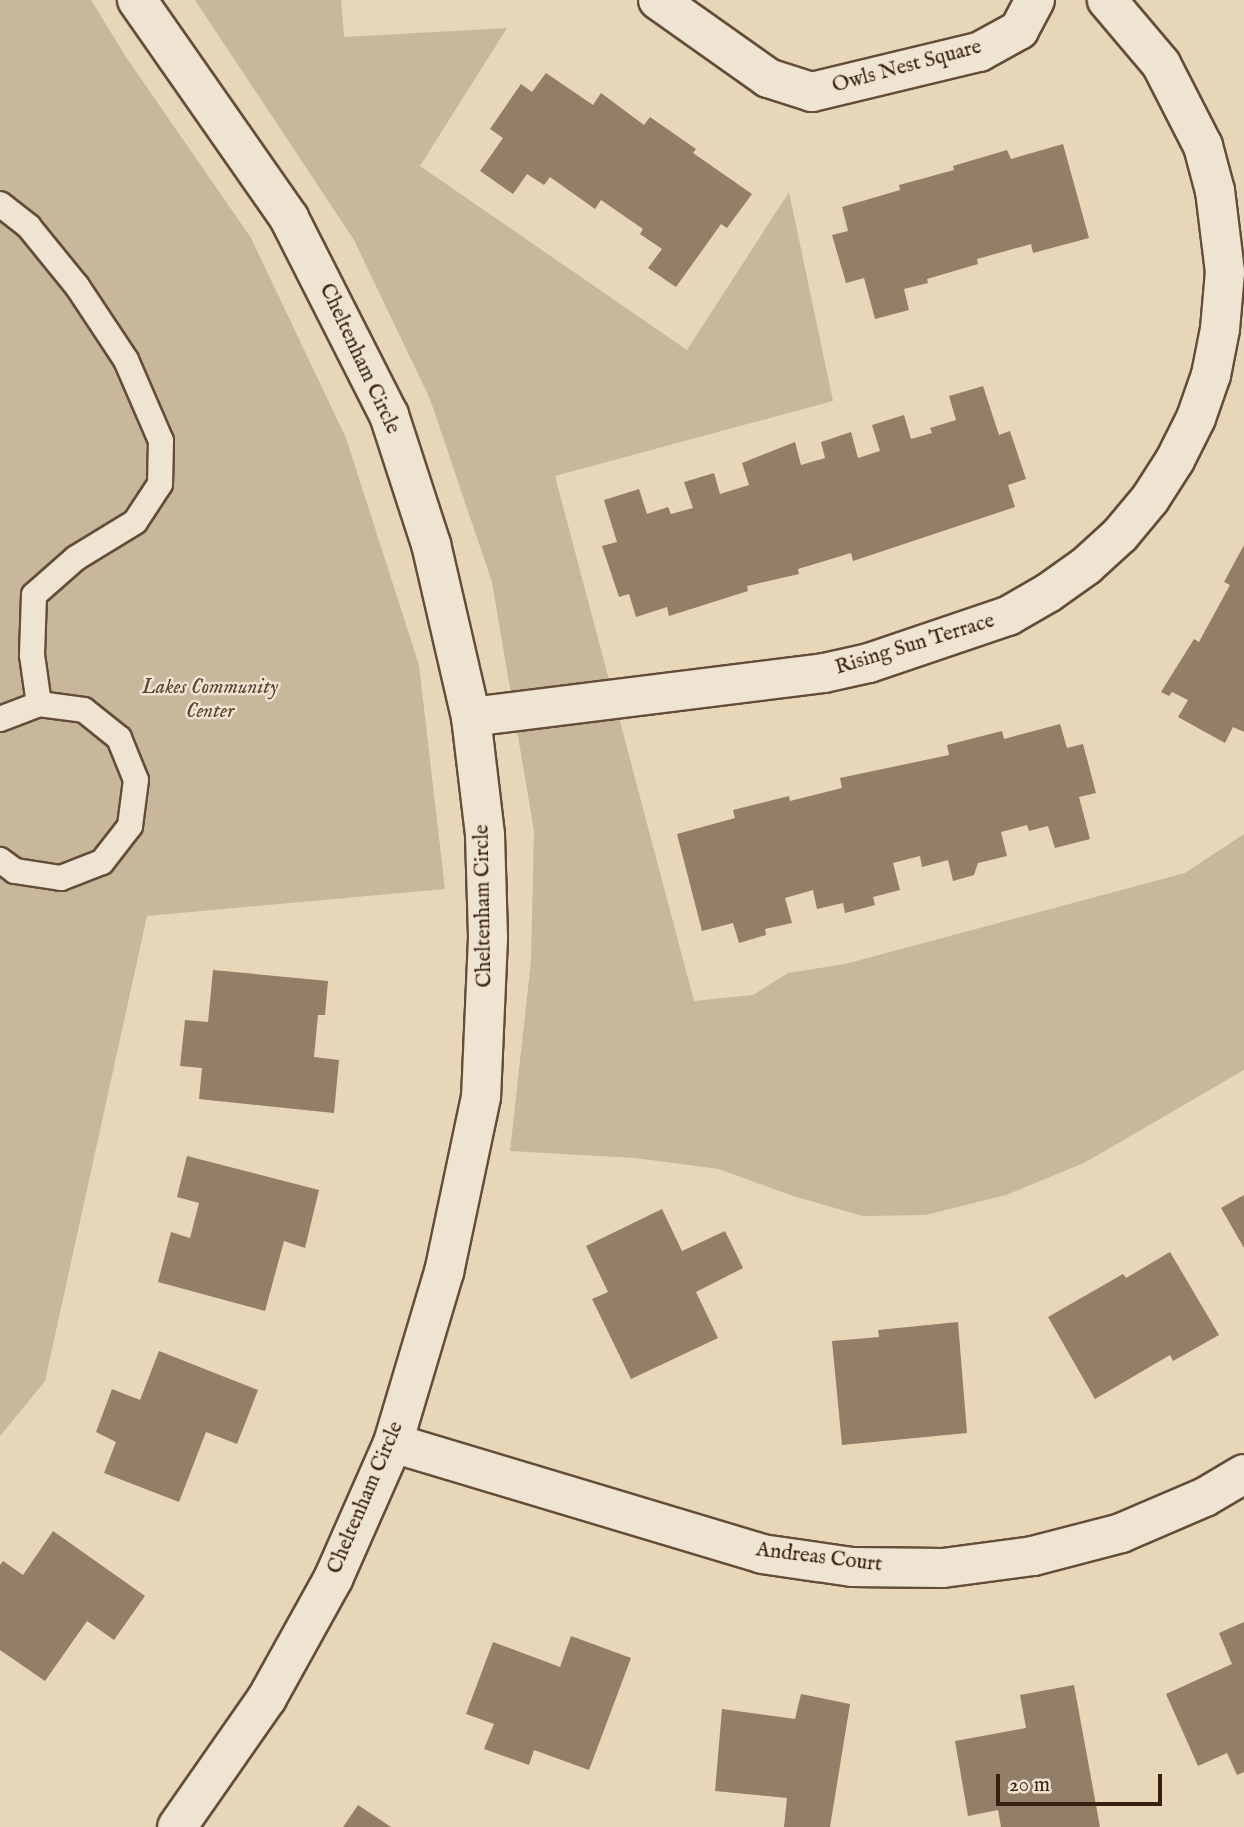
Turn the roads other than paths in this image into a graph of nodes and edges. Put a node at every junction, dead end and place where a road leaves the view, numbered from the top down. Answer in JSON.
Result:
{"nodes":[{"id":1,"x":137,"y":0,"type":"edge"},
{"id":2,"x":659,"y":0,"type":"edge"},
{"id":3,"x":1035,"y":0,"type":"edge"},
{"id":4,"x":1107,"y":0,"type":"edge"},
{"id":5,"x":0,"y":204,"type":"edge"},
{"id":6,"x":39,"y":704,"type":"junction"},
{"id":7,"x":471,"y":717,"type":"junction"},
{"id":8,"x":0,"y":719,"type":"edge"},
{"id":9,"x":0,"y":860,"type":"edge"},
{"id":10,"x":393,"y":1443,"type":"junction"},
{"id":11,"x":1244,"y":1474,"type":"edge"},
{"id":12,"x":177,"y":1827,"type":"edge"}],
"edges":[{"from":1,"to":7,"type":"street","name":"Cheltenham Circle"},
{"from":2,"to":3,"type":"street","name":"Owls Nest Square"},
{"from":4,"to":7,"type":"street","name":"Rising Sun Terrace"},
{"from":5,"to":6,"type":"lane"},
{"from":6,"to":8,"type":"lane"},
{"from":6,"to":9,"type":"lane"},
{"from":7,"to":10,"type":"street","name":"Cheltenham Circle"},
{"from":10,"to":11,"type":"street","name":"Andreas Court"},
{"from":10,"to":12,"type":"street","name":"Cheltenham Circle"}]}
